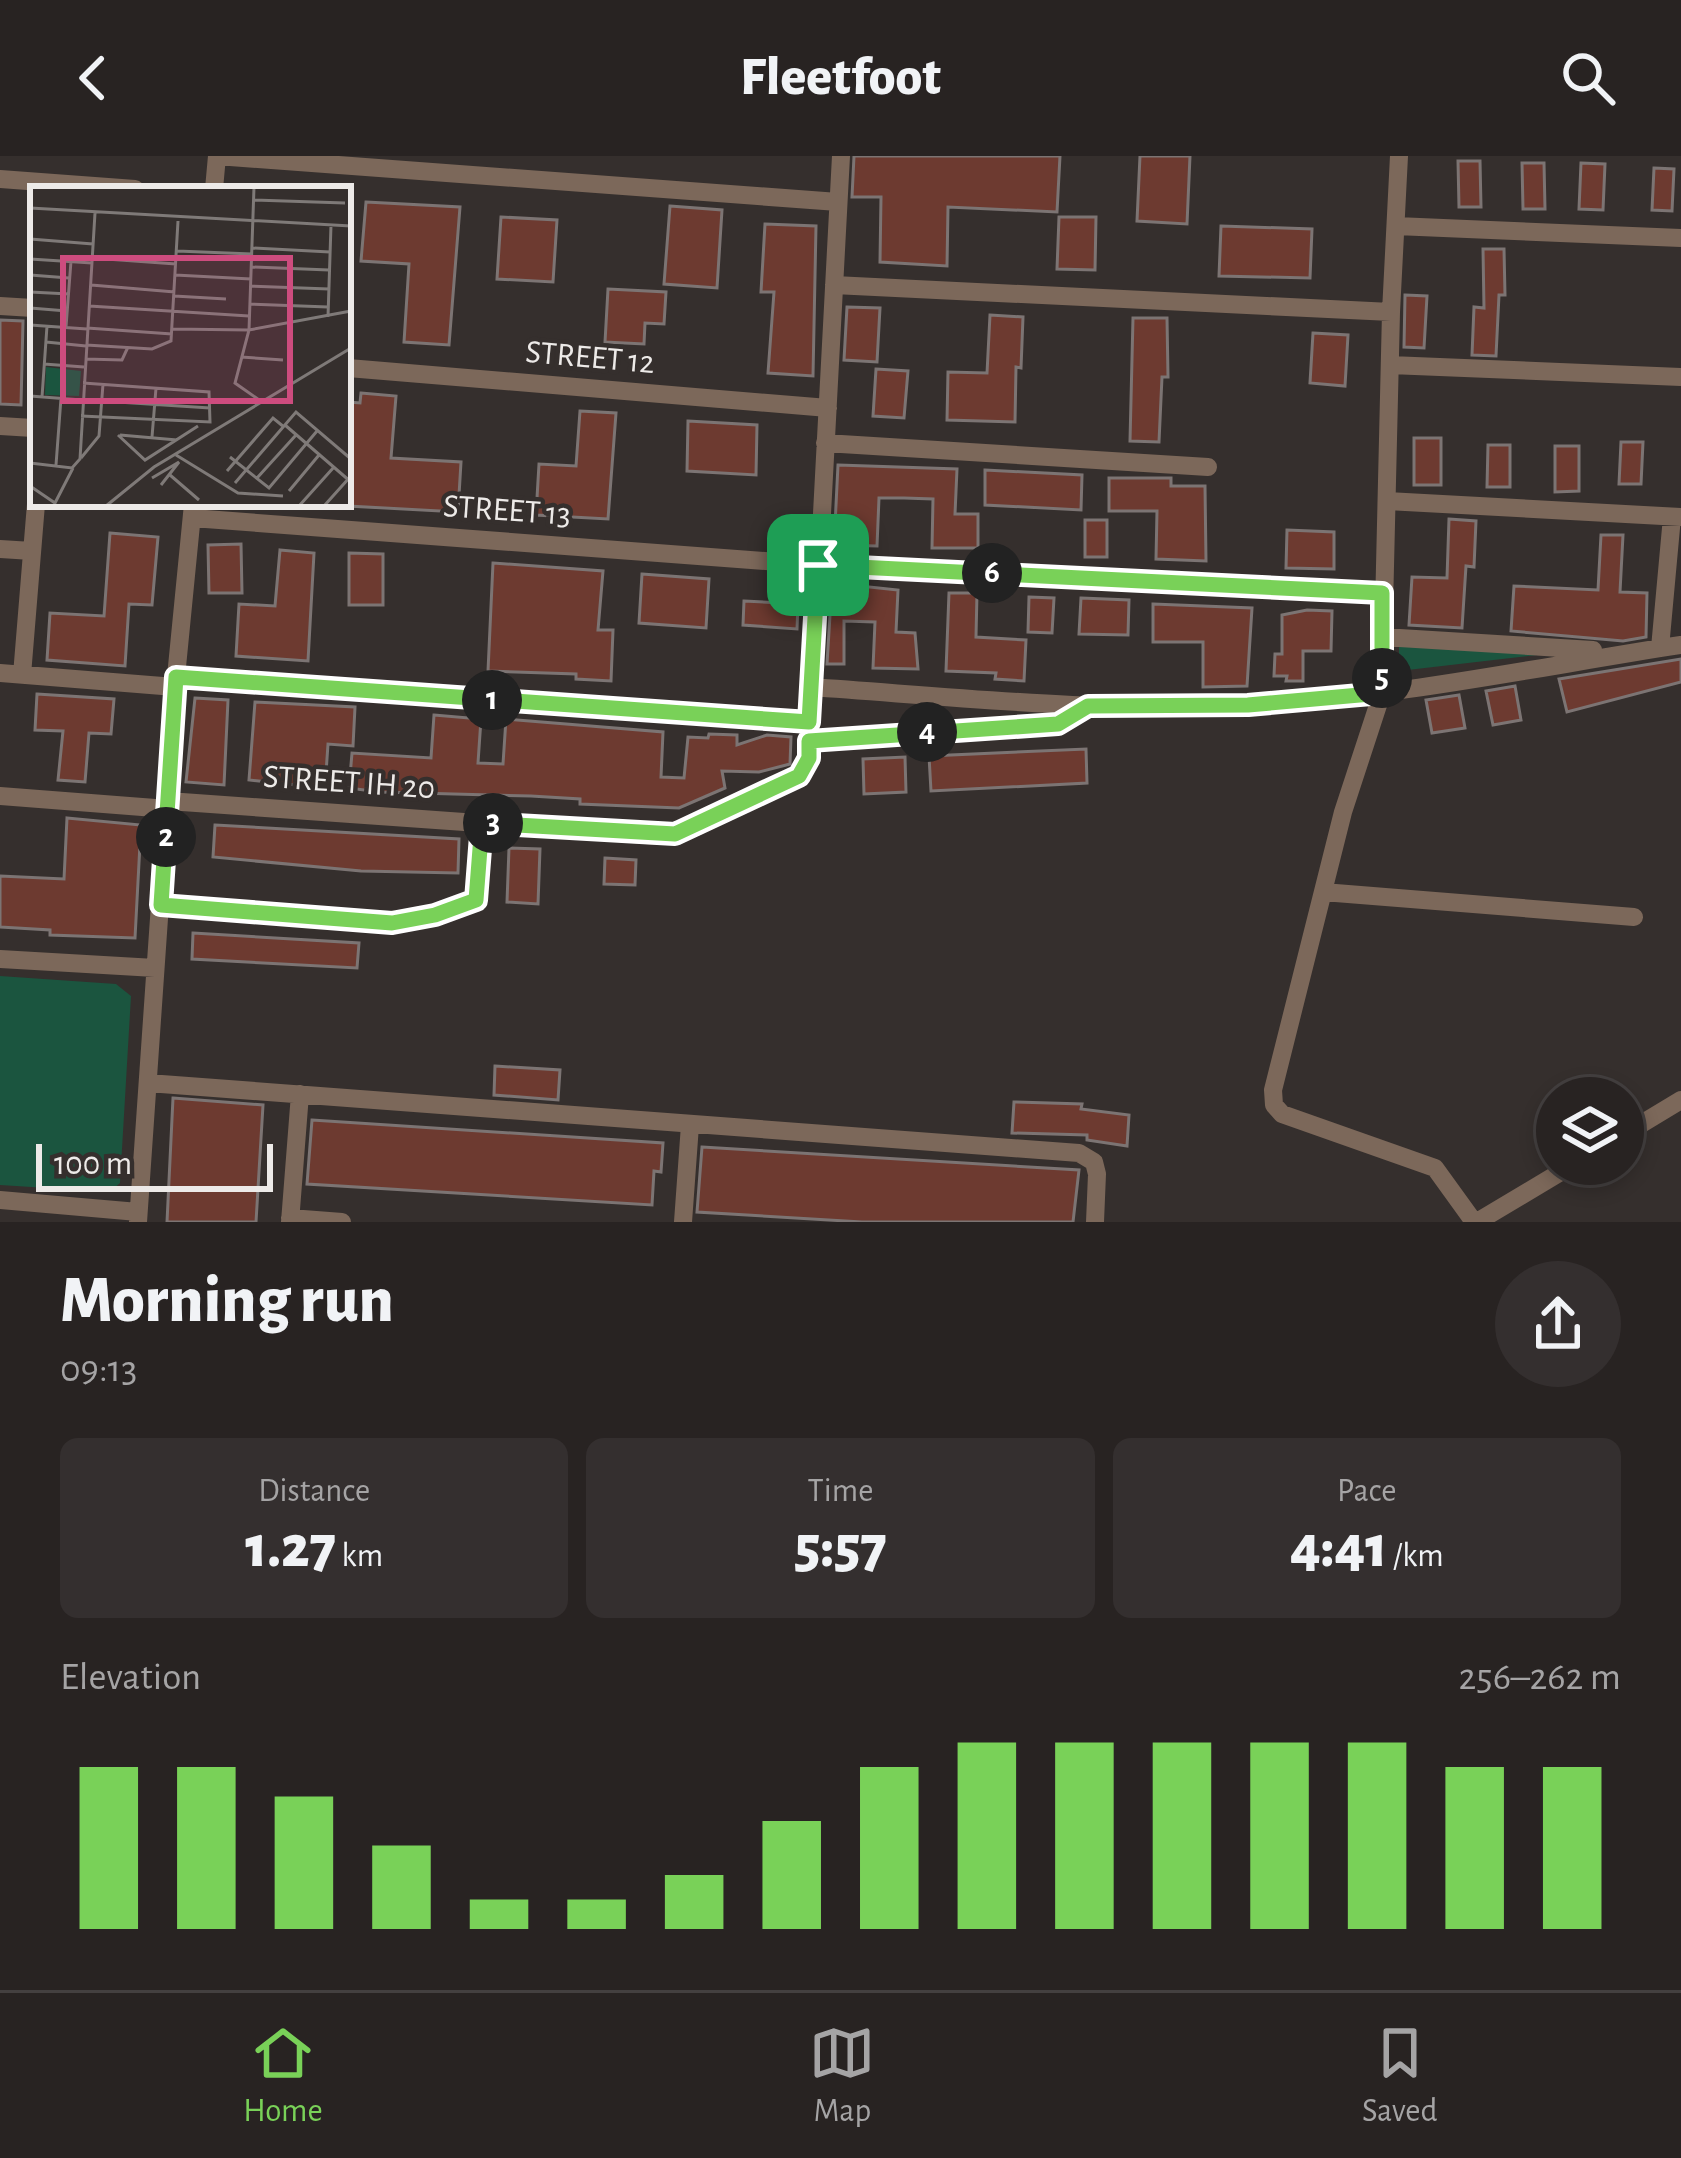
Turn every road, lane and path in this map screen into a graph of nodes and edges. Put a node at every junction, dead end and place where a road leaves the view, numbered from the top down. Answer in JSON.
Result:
{"nodes":[{"id":1,"x":217,"y":156,"type":"edge"},
{"id":2,"x":841,"y":156,"type":"edge"},
{"id":3,"x":1399,"y":156,"type":"edge"},
{"id":4,"x":0,"y":179,"type":"edge"},
{"id":5,"x":58,"y":186,"type":"edge"},
{"id":6,"x":214,"y":186,"type":"edge"},
{"id":7,"x":838,"y":202,"type":"junction"},
{"id":8,"x":1396,"y":226,"type":"junction"},
{"id":9,"x":1681,"y":238,"type":"edge"},
{"id":10,"x":834,"y":285,"type":"junction"},
{"id":11,"x":0,"y":306,"type":"edge"},
{"id":12,"x":30,"y":308,"type":"edge"},
{"id":13,"x":1390,"y":313,"type":"junction"},
{"id":14,"x":1390,"y":365,"type":"junction"},
{"id":15,"x":351,"y":368,"type":"edge"},
{"id":16,"x":1681,"y":376,"type":"edge"},
{"id":17,"x":828,"y":408,"type":"junction"},
{"id":18,"x":0,"y":426,"type":"edge"},
{"id":19,"x":30,"y":428,"type":"edge"},
{"id":20,"x":825,"y":443,"type":"junction"},
{"id":21,"x":1208,"y":466,"type":"dead end"},
{"id":22,"x":1387,"y":501,"type":"junction"},
{"id":23,"x":36,"y":507,"type":"edge"},
{"id":24,"x":193,"y":511,"type":"edge"},
{"id":25,"x":1676,"y":517,"type":"edge"},
{"id":26,"x":0,"y":549,"type":"edge"},
{"id":27,"x":32,"y":551,"type":"junction"},
{"id":28,"x":818,"y":565,"type":"junction"},
{"id":29,"x":1382,"y":593,"type":"junction"},
{"id":30,"x":1383,"y":637,"type":"junction"},
{"id":31,"x":1681,"y":645,"type":"edge"},
{"id":32,"x":1660,"y":648,"type":"junction"},
{"id":33,"x":1625,"y":652,"type":"junction"},
{"id":34,"x":0,"y":673,"type":"edge"},
{"id":35,"x":22,"y":674,"type":"junction"},
{"id":36,"x":176,"y":682,"type":"junction"},
{"id":37,"x":811,"y":687,"type":"junction"},
{"id":38,"x":1382,"y":693,"type":"junction"},
{"id":39,"x":1088,"y":706,"type":"junction"},
{"id":40,"x":809,"y":731,"type":"junction"},
{"id":41,"x":0,"y":796,"type":"edge"},
{"id":42,"x":168,"y":805,"type":"junction"},
{"id":43,"x":482,"y":823,"type":"junction"},
{"id":44,"x":1323,"y":892,"type":"junction"},
{"id":45,"x":161,"y":905,"type":"junction"},
{"id":46,"x":1634,"y":916,"type":"dead end"},
{"id":47,"x":0,"y":959,"type":"edge"},
{"id":48,"x":155,"y":968,"type":"junction"},
{"id":49,"x":148,"y":1083,"type":"junction"},
{"id":50,"x":299,"y":1094,"type":"junction"},
{"id":51,"x":1681,"y":1100,"type":"edge"},
{"id":52,"x":1644,"y":1122,"type":"edge"},
{"id":53,"x":690,"y":1125,"type":"junction"},
{"id":54,"x":1539,"y":1185,"type":"edge"},
{"id":55,"x":0,"y":1200,"type":"edge"},
{"id":56,"x":138,"y":1217,"type":"edge"},
{"id":57,"x":290,"y":1220,"type":"edge"},
{"id":58,"x":342,"y":1222,"type":"edge"},
{"id":59,"x":683,"y":1222,"type":"edge"},
{"id":60,"x":1095,"y":1222,"type":"edge"},
{"id":61,"x":1476,"y":1222,"type":"edge"}],
"edges":[{"from":1,"to":6,"type":"street"},
{"from":1,"to":7,"type":"street"},
{"from":2,"to":7,"type":"street"},
{"from":3,"to":8,"type":"street"},
{"from":4,"to":5,"type":"street"},
{"from":7,"to":10,"type":"street"},
{"from":8,"to":9,"type":"street"},
{"from":8,"to":13,"type":"street"},
{"from":10,"to":13,"type":"street"},
{"from":10,"to":17,"type":"street"},
{"from":11,"to":12,"type":"street"},
{"from":13,"to":14,"type":"street"},
{"from":14,"to":16,"type":"street"},
{"from":14,"to":22,"type":"street"},
{"from":15,"to":17,"type":"street","name":"STREET 12"},
{"from":17,"to":20,"type":"street"},
{"from":18,"to":19,"type":"street"},
{"from":20,"to":21,"type":"street"},
{"from":20,"to":28,"type":"street"},
{"from":22,"to":25,"type":"street"},
{"from":22,"to":29,"type":"street"},
{"from":23,"to":27,"type":"street"},
{"from":24,"to":28,"type":"street","name":"STREET 13"},
{"from":24,"to":36,"type":"street"},
{"from":25,"to":32,"type":"street"},
{"from":26,"to":27,"type":"street"},
{"from":27,"to":35,"type":"street"},
{"from":28,"to":29,"type":"street","name":"STREET 13"},
{"from":28,"to":37,"type":"street"},
{"from":29,"to":30,"type":"street"},
{"from":30,"to":33,"type":"street"},
{"from":30,"to":38,"type":"street"},
{"from":31,"to":32,"type":"street"},
{"from":32,"to":33,"type":"street"},
{"from":33,"to":38,"type":"street"},
{"from":34,"to":35,"type":"street"},
{"from":35,"to":36,"type":"street"},
{"from":36,"to":40,"type":"street"},
{"from":36,"to":42,"type":"street"},
{"from":37,"to":39,"type":"street"},
{"from":37,"to":40,"type":"street"},
{"from":38,"to":39,"type":"street"},
{"from":38,"to":44,"type":"street"},
{"from":39,"to":40,"type":"street"},
{"from":40,"to":43,"type":"street","name":"STREET IH 20"},
{"from":41,"to":42,"type":"street","name":"STREET IH 20"},
{"from":42,"to":43,"type":"street","name":"STREET IH 20"},
{"from":42,"to":45,"type":"street"},
{"from":43,"to":45,"type":"street"},
{"from":44,"to":46,"type":"street"},
{"from":44,"to":61,"type":"street"},
{"from":45,"to":48,"type":"street"},
{"from":47,"to":48,"type":"street"},
{"from":48,"to":49,"type":"street"},
{"from":49,"to":50,"type":"street"},
{"from":49,"to":56,"type":"street"},
{"from":50,"to":53,"type":"street"},
{"from":50,"to":57,"type":"street"},
{"from":51,"to":52,"type":"street"},
{"from":53,"to":59,"type":"street"},
{"from":53,"to":60,"type":"street"},
{"from":54,"to":61,"type":"street"},
{"from":55,"to":56,"type":"street"},
{"from":57,"to":58,"type":"street"}]}
